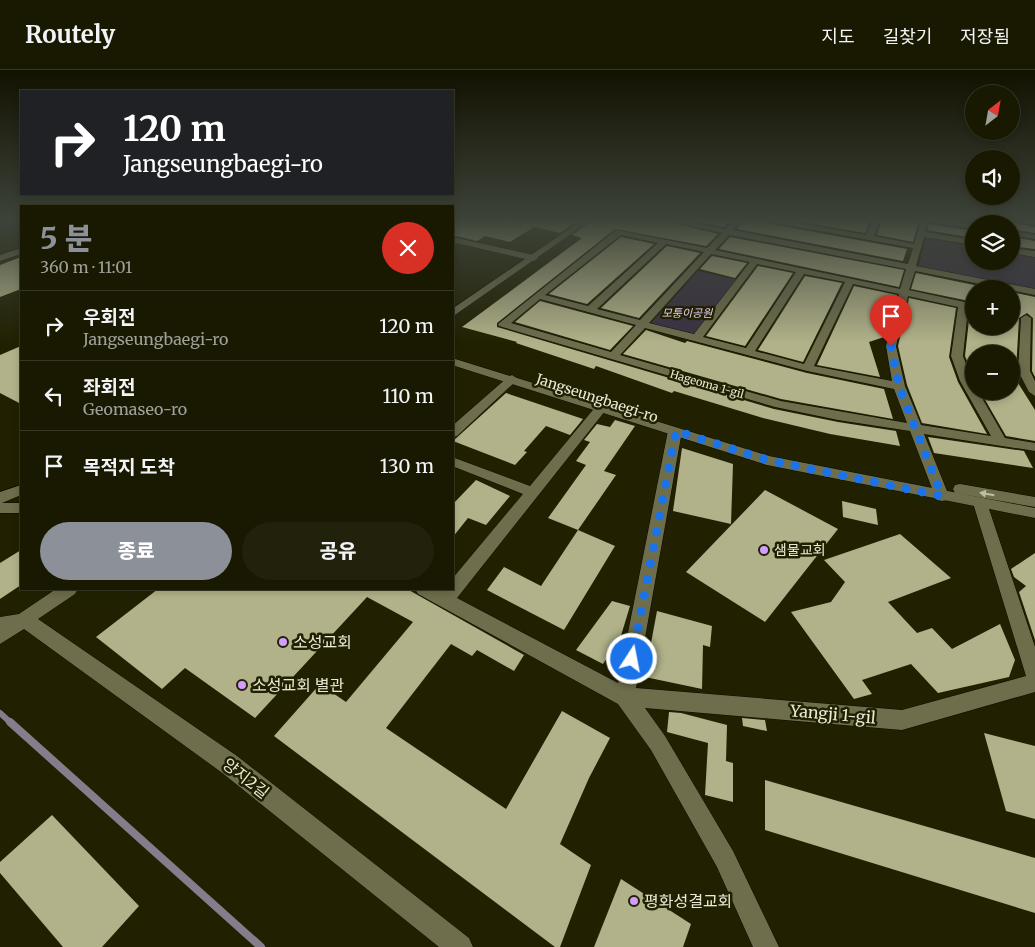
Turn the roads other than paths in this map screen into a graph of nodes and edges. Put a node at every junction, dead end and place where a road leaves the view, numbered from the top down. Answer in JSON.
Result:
{"nodes":[{"id":1,"x":530,"y":261,"type":"edge"},
{"id":2,"x":582,"y":261,"type":"edge"},
{"id":3,"x":644,"y":261,"type":"edge"},
{"id":4,"x":700,"y":261,"type":"edge"},
{"id":5,"x":755,"y":261,"type":"joint"},
{"id":6,"x":875,"y":261,"type":"edge"},
{"id":7,"x":913,"y":261,"type":"edge"},
{"id":8,"x":911,"y":268,"type":"junction"},
{"id":9,"x":801,"y":271,"type":"junction"},
{"id":10,"x":850,"y":281,"type":"junction"},
{"id":11,"x":904,"y":292,"type":"junction"},
{"id":12,"x":1035,"y":292,"type":"edge"},
{"id":13,"x":538,"y":296,"type":"junction"},
{"id":14,"x":965,"y":305,"type":"edge"},
{"id":15,"x":590,"y":310,"type":"junction"},
{"id":16,"x":454,"y":313,"type":"edge"},
{"id":17,"x":1027,"y":318,"type":"edge"},
{"id":18,"x":965,"y":321,"type":"edge"},
{"id":19,"x":642,"y":324,"type":"junction"},
{"id":20,"x":696,"y":339,"type":"junction"},
{"id":21,"x":454,"y":353,"type":"edge"},
{"id":22,"x":748,"y":353,"type":"junction"},
{"id":23,"x":612,"y":356,"type":"junction"},
{"id":24,"x":454,"y":362,"type":"edge"},
{"id":25,"x":807,"y":368,"type":"junction"},
{"id":26,"x":512,"y":379,"type":"junction"},
{"id":27,"x":899,"y":386,"type":"junction"},
{"id":28,"x":1035,"y":392,"type":"edge"},
{"id":29,"x":601,"y":408,"type":"junction"},
{"id":30,"x":916,"y":429,"type":"junction"},
{"id":31,"x":454,"y":431,"type":"edge"},
{"id":32,"x":676,"y":431,"type":"junction"},
{"id":33,"x":1001,"y":442,"type":"junction"},
{"id":34,"x":1035,"y":447,"type":"edge"},
{"id":35,"x":454,"y":462,"type":"edge"},
{"id":36,"x":20,"y":490,"type":"edge"},
{"id":37,"x":939,"y":490,"type":"junction"},
{"id":38,"x":532,"y":492,"type":"junction"},
{"id":39,"x":0,"y":498,"type":"edge"},
{"id":40,"x":1035,"y":502,"type":"edge"},
{"id":41,"x":980,"y":503,"type":"junction"},
{"id":42,"x":0,"y":508,"type":"edge"},
{"id":43,"x":20,"y":508,"type":"edge"},
{"id":44,"x":1035,"y":513,"type":"edge"},
{"id":45,"x":454,"y":589,"type":"edge"},
{"id":46,"x":68,"y":590,"type":"edge"},
{"id":47,"x":426,"y":590,"type":"edge"},
{"id":48,"x":453,"y":590,"type":"edge"},
{"id":49,"x":445,"y":600,"type":"junction"},
{"id":50,"x":25,"y":620,"type":"junction"},
{"id":51,"x":1,"y":632,"type":"edge"},
{"id":52,"x":1035,"y":676,"type":"edge"},
{"id":53,"x":1035,"y":683,"type":"edge"},
{"id":54,"x":625,"y":697,"type":"junction"},
{"id":55,"x":460,"y":947,"type":"edge"},
{"id":56,"x":766,"y":947,"type":"edge"}],
"edges":[{"from":1,"to":16,"type":"street"},
{"from":2,"to":13,"type":"street"},
{"from":3,"to":15,"type":"street"},
{"from":4,"to":19,"type":"street"},
{"from":5,"to":9,"type":"street"},
{"from":5,"to":20,"type":"street"},
{"from":6,"to":8,"type":"street"},
{"from":7,"to":8,"type":"street"},
{"from":8,"to":11,"type":"street"},
{"from":8,"to":12,"type":"street"},
{"from":9,"to":10,"type":"street"},
{"from":9,"to":22,"type":"street"},
{"from":10,"to":11,"type":"street"},
{"from":10,"to":25,"type":"street"},
{"from":11,"to":14,"type":"street"},
{"from":11,"to":27,"type":"street"},
{"from":13,"to":15,"type":"street"},
{"from":13,"to":23,"type":"street","name":"Hageoma 1-gil"},
{"from":15,"to":19,"type":"street"},
{"from":17,"to":28,"type":"street"},
{"from":18,"to":33,"type":"street"},
{"from":19,"to":20,"type":"street"},
{"from":19,"to":23,"type":"street"},
{"from":20,"to":22,"type":"street"},
{"from":21,"to":37,"type":"street","name":"Jangseungbaegi-ro"},
{"from":22,"to":25,"type":"street"},
{"from":23,"to":30,"type":"street","name":"Hageoma 1-gil"},
{"from":24,"to":26,"type":"street","name":"Jangseungbaegi-ro"},
{"from":25,"to":27,"type":"street"},
{"from":26,"to":29,"type":"street","name":"Jangseungbaegi-ro"},
{"from":26,"to":31,"type":"street"},
{"from":27,"to":30,"type":"street"},
{"from":29,"to":32,"type":"street","name":"Jangseungbaegi-ro"},
{"from":29,"to":38,"type":"street","name":"Jangseungbaegi-ro"},
{"from":30,"to":33,"type":"street","name":"Hageoma 1-gil"},
{"from":30,"to":37,"type":"street"},
{"from":32,"to":37,"type":"street","name":"Jangseungbaegi-ro"},
{"from":32,"to":54,"type":"street"},
{"from":33,"to":34,"type":"street","name":"Hageoma 1-gil"},
{"from":35,"to":38,"type":"street"},
{"from":36,"to":39,"type":"street"},
{"from":40,"to":37,"type":"street","name":"Jangseungbaegi-ro","one_way":true},
{"from":37,"to":41,"type":"street","name":"Jangseungbaegi-ro"},
{"from":38,"to":45,"type":"street","name":"Jangseungbaegi-ro"},
{"from":41,"to":44,"type":"street","name":"Jangseungbaegi-ro"},
{"from":41,"to":52,"type":"street"},
{"from":42,"to":43,"type":"street"},
{"from":46,"to":50,"type":"street"},
{"from":47,"to":49,"type":"street","name":"Yangji 1-gil"},
{"from":48,"to":49,"type":"street","name":"Jangseungbaegi-ro"},
{"from":49,"to":54,"type":"street","name":"Yangji 1-gil"},
{"from":50,"to":51,"type":"street"},
{"from":50,"to":55,"type":"street","name":"양지2길"},
{"from":53,"to":54,"type":"street","name":"Yangji 1-gil"},
{"from":54,"to":56,"type":"street","name":"Yangji 1-gil"}]}
